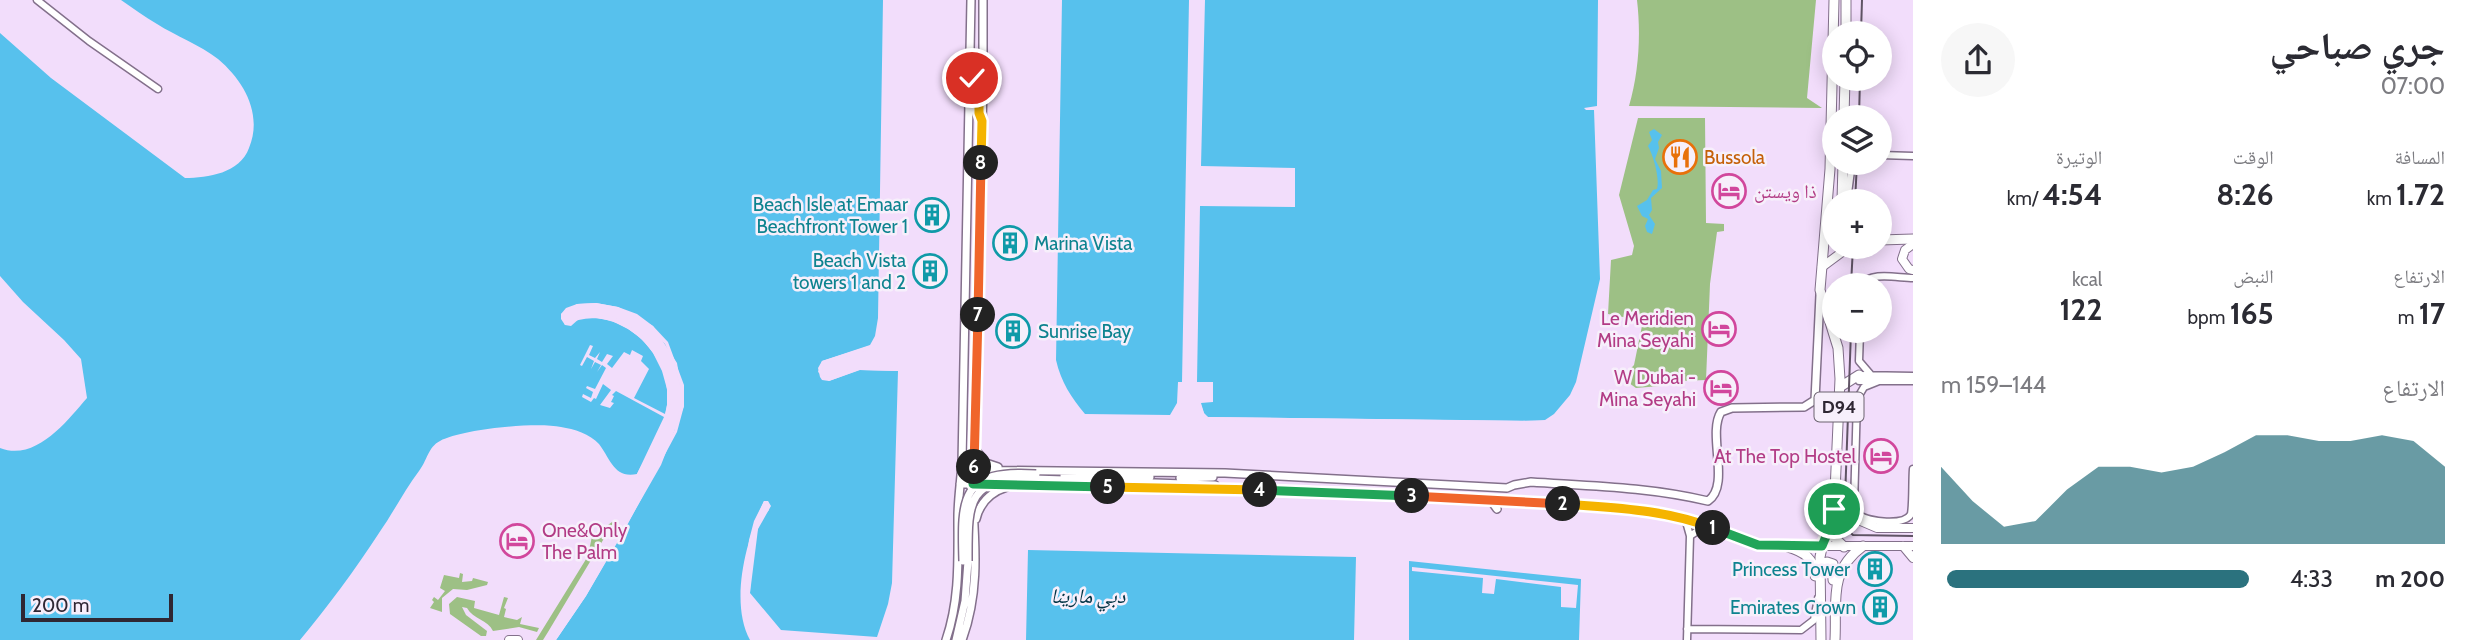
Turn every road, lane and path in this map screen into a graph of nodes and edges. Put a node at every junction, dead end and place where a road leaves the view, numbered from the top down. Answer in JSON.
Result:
{"nodes":[{"id":1,"x":37,"y":0,"type":"edge"},
{"id":2,"x":971,"y":0,"type":"edge"},
{"id":3,"x":983,"y":0,"type":"edge"},
{"id":4,"x":1834,"y":0,"type":"edge"},
{"id":5,"x":1846,"y":0,"type":"edge"},
{"id":6,"x":1846,"y":21,"type":"edge"},
{"id":7,"x":965,"y":36,"type":"dead end"},
{"id":8,"x":970,"y":44,"type":"junction"},
{"id":9,"x":970,"y":80,"type":"junction"},
{"id":10,"x":158,"y":89,"type":"dead end"},
{"id":11,"x":969,"y":99,"type":"junction"},
{"id":12,"x":963,"y":107,"type":"dead end"},
{"id":13,"x":982,"y":121,"type":"junction"},
{"id":14,"x":1892,"y":155,"type":"edge"},
{"id":15,"x":1913,"y":156,"type":"edge"},
{"id":16,"x":1892,"y":242,"type":"edge"},
{"id":17,"x":1913,"y":242,"type":"edge"},
{"id":18,"x":1833,"y":259,"type":"edge"},
{"id":19,"x":1822,"y":267,"type":"junction"},
{"id":20,"x":1912,"y":270,"type":"edge"},
{"id":21,"x":966,"y":273,"type":"junction"},
{"id":22,"x":1892,"y":277,"type":"edge"},
{"id":23,"x":1913,"y":278,"type":"edge"},
{"id":24,"x":978,"y":289,"type":"junction"},
{"id":25,"x":1820,"y":290,"type":"junction"},
{"id":26,"x":1860,"y":343,"type":"edge"},
{"id":27,"x":1913,"y":373,"type":"edge"},
{"id":28,"x":1859,"y":375,"type":"junction"},
{"id":29,"x":1871,"y":375,"type":"junction"},
{"id":30,"x":1890,"y":378,"type":"junction"},
{"id":31,"x":1879,"y":381,"type":"junction"},
{"id":32,"x":1913,"y":381,"type":"edge"},
{"id":33,"x":1840,"y":387,"type":"junction"},
{"id":34,"x":1913,"y":387,"type":"edge"},
{"id":35,"x":974,"y":448,"type":"junction"},
{"id":36,"x":1093,"y":465,"type":"dead end"},
{"id":37,"x":1015,"y":469,"type":"junction"},
{"id":38,"x":962,"y":470,"type":"junction"},
{"id":39,"x":974,"y":470,"type":"junction"},
{"id":40,"x":1085,"y":470,"type":"junction"},
{"id":41,"x":1913,"y":470,"type":"edge"},
{"id":42,"x":1220,"y":471,"type":"junction"},
{"id":43,"x":1035,"y":476,"type":"junction"},
{"id":44,"x":960,"y":484,"type":"junction"},
{"id":45,"x":973,"y":484,"type":"junction"},
{"id":46,"x":1402,"y":484,"type":"junction"},
{"id":47,"x":1013,"y":485,"type":"junction"},
{"id":48,"x":1134,"y":488,"type":"junction"},
{"id":49,"x":1231,"y":489,"type":"junction"},
{"id":50,"x":1348,"y":492,"type":"junction"},
{"id":51,"x":1369,"y":493,"type":"junction"},
{"id":52,"x":1125,"y":494,"type":"dead end"},
{"id":53,"x":1490,"y":499,"type":"junction"},
{"id":54,"x":1377,"y":501,"type":"dead end"},
{"id":55,"x":1854,"y":506,"type":"junction"},
{"id":56,"x":1497,"y":509,"type":"dead end"},
{"id":57,"x":1685,"y":518,"type":"junction"},
{"id":58,"x":1913,"y":519,"type":"edge"},
{"id":59,"x":1887,"y":524,"type":"junction"},
{"id":60,"x":1706,"y":525,"type":"junction"},
{"id":61,"x":1831,"y":527,"type":"junction"},
{"id":62,"x":1902,"y":528,"type":"junction"},
{"id":63,"x":1913,"y":528,"type":"edge"},
{"id":64,"x":974,"y":530,"type":"junction"},
{"id":65,"x":1690,"y":536,"type":"junction"},
{"id":66,"x":1822,"y":546,"type":"junction"},
{"id":67,"x":1863,"y":546,"type":"junction"},
{"id":68,"x":1903,"y":546,"type":"junction"},
{"id":69,"x":1913,"y":546,"type":"edge"},
{"id":70,"x":1788,"y":547,"type":"junction"},
{"id":71,"x":1844,"y":547,"type":"junction"},
{"id":72,"x":1913,"y":558,"type":"edge"},
{"id":73,"x":965,"y":561,"type":"junction"},
{"id":74,"x":1820,"y":566,"type":"junction"},
{"id":75,"x":1837,"y":589,"type":"junction"},
{"id":76,"x":1821,"y":592,"type":"junction"},
{"id":77,"x":1687,"y":629,"type":"junction"},
{"id":78,"x":509,"y":640,"type":"edge"},
{"id":79,"x":518,"y":640,"type":"edge"},
{"id":80,"x":948,"y":640,"type":"edge"},
{"id":81,"x":956,"y":640,"type":"edge"},
{"id":82,"x":962,"y":640,"type":"edge"},
{"id":83,"x":1687,"y":640,"type":"edge"},
{"id":84,"x":1821,"y":640,"type":"edge"},
{"id":85,"x":1835,"y":640,"type":"edge"}],
"edges":[{"from":1,"to":10,"type":"street"},
{"from":2,"to":8,"type":"street"},
{"from":3,"to":13,"type":"street"},
{"from":4,"to":19,"type":"main road","number":"D94"},
{"from":5,"to":6,"type":"main road"},
{"from":7,"to":8,"type":"street"},
{"from":8,"to":9,"type":"street"},
{"from":9,"to":11,"type":"street"},
{"from":9,"to":13,"type":"street"},
{"from":11,"to":12,"type":"street"},
{"from":11,"to":21,"type":"street"},
{"from":13,"to":24,"type":"street"},
{"from":14,"to":15,"type":"street"},
{"from":16,"to":17,"type":"main road"},
{"from":17,"to":20,"type":"main road"},
{"from":18,"to":19,"type":"main road"},
{"from":19,"to":25,"type":"main road","number":"D94"},
{"from":21,"to":24,"type":"street"},
{"from":21,"to":38,"type":"street"},
{"from":22,"to":23,"type":"street"},
{"from":24,"to":35,"type":"street"},
{"from":25,"to":33,"type":"main road","number":"D94"},
{"from":25,"to":46,"type":"street"},
{"from":26,"to":29,"type":"street"},
{"from":27,"to":30,"type":"street"},
{"from":28,"to":29,"type":"street"},
{"from":28,"to":31,"type":"street"},
{"from":28,"to":33,"type":"main road"},
{"from":29,"to":30,"type":"street"},
{"from":30,"to":31,"type":"street"},
{"from":30,"to":32,"type":"street"},
{"from":30,"to":34,"type":"street"},
{"from":31,"to":55,"type":"street"},
{"from":33,"to":61,"type":"main road","number":"D94"},
{"from":35,"to":37,"type":"street"},
{"from":35,"to":39,"type":"street"},
{"from":36,"to":40,"type":"street"},
{"from":37,"to":39,"type":"street"},
{"from":37,"to":40,"type":"street"},
{"from":38,"to":39,"type":"street"},
{"from":38,"to":44,"type":"street"},
{"from":39,"to":45,"type":"street"},
{"from":40,"to":42,"type":"street"},
{"from":41,"to":59,"type":"street"},
{"from":42,"to":43,"type":"street"},
{"from":42,"to":46,"type":"street"},
{"from":43,"to":49,"type":"street"},
{"from":43,"to":73,"type":"street","bridge":true},
{"from":44,"to":45,"type":"street"},
{"from":44,"to":80,"type":"street"},
{"from":45,"to":47,"type":"street"},
{"from":45,"to":64,"type":"street"},
{"from":46,"to":50,"type":"street"},
{"from":47,"to":48,"type":"street"},
{"from":47,"to":64,"type":"street"},
{"from":48,"to":49,"type":"street"},
{"from":48,"to":52,"type":"street"},
{"from":49,"to":50,"type":"street"},
{"from":50,"to":51,"type":"street"},
{"from":51,"to":53,"type":"street"},
{"from":51,"to":54,"type":"street"},
{"from":53,"to":56,"type":"street"},
{"from":53,"to":57,"type":"street"},
{"from":55,"to":59,"type":"street"},
{"from":55,"to":59,"type":"main road"},
{"from":57,"to":60,"type":"street"},
{"from":57,"to":65,"type":"street"},
{"from":58,"to":62,"type":"main road"},
{"from":59,"to":62,"type":"main road"},
{"from":60,"to":65,"type":"street"},
{"from":60,"to":70,"type":"street"},
{"from":61,"to":66,"type":"main road","number":"D94"},
{"from":61,"to":71,"type":"main road"},
{"from":62,"to":63,"type":"main road"},
{"from":64,"to":82,"type":"street"},
{"from":65,"to":77,"type":"street"},
{"from":66,"to":70,"type":"street"},
{"from":66,"to":71,"type":"main road"},
{"from":66,"to":74,"type":"main road","number":"D94"},
{"from":67,"to":68,"type":"main road"},
{"from":67,"to":71,"type":"main road"},
{"from":67,"to":75,"type":"main road"},
{"from":68,"to":69,"type":"main road"},
{"from":68,"to":72,"type":"main road"},
{"from":70,"to":76,"type":"main road"},
{"from":73,"to":80,"type":"street"},
{"from":73,"to":81,"type":"street"},
{"from":74,"to":75,"type":"main road"},
{"from":74,"to":76,"type":"main road","number":"D94"},
{"from":75,"to":85,"type":"main road"},
{"from":76,"to":77,"type":"street"},
{"from":76,"to":84,"type":"main road","number":"D94"},
{"from":77,"to":83,"type":"street"},
{"from":78,"to":79,"type":"main road"}]}
